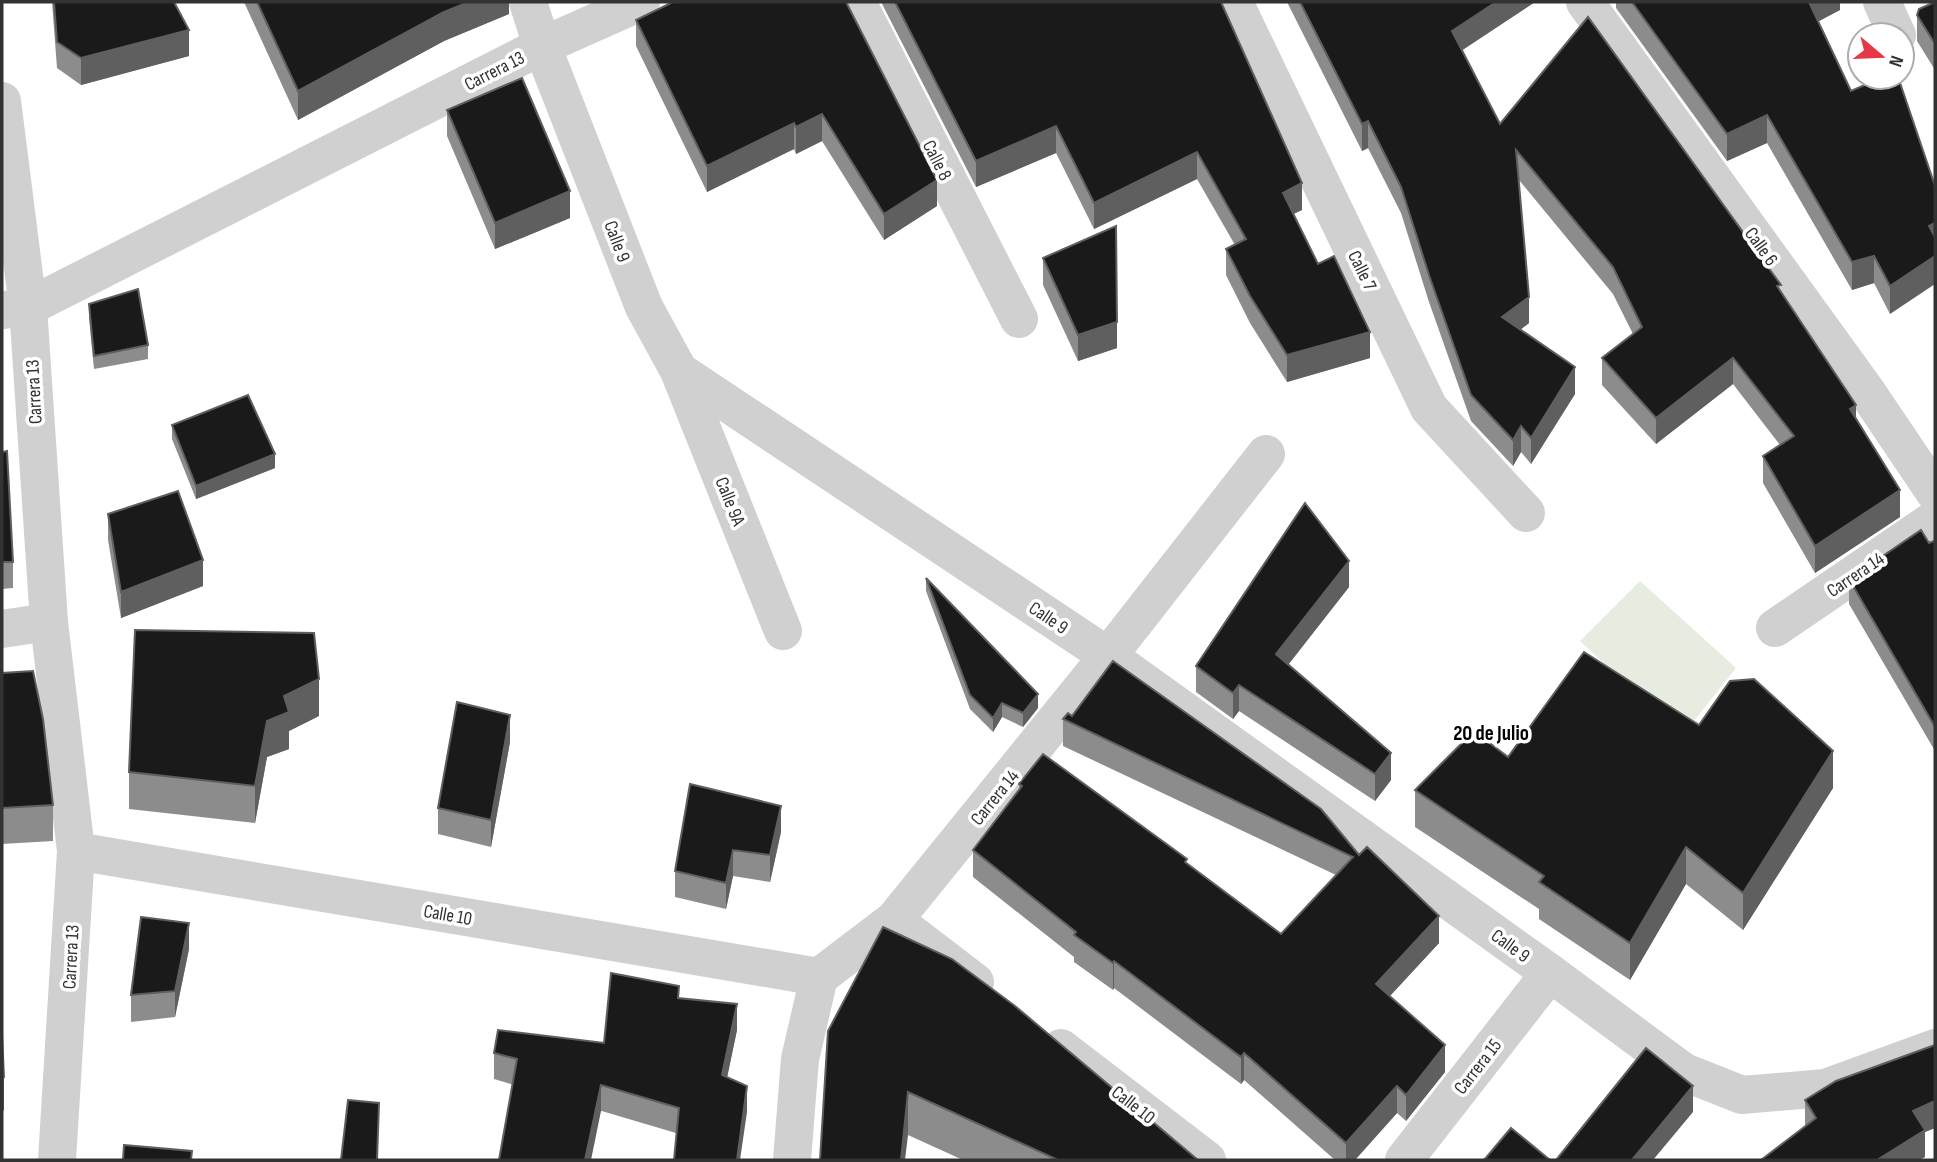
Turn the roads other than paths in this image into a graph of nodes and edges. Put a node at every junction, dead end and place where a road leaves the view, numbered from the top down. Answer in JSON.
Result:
{"nodes":[{"id":1,"x":528,"y":2,"type":"edge"},
{"id":2,"x":641,"y":2,"type":"edge"},
{"id":3,"x":858,"y":2,"type":"edge"},
{"id":4,"x":1234,"y":2,"type":"edge"},
{"id":5,"x":1585,"y":2,"type":"edge"},
{"id":6,"x":1882,"y":2,"type":"edge"},
{"id":7,"x":1890,"y":21,"type":"edge"},
{"id":8,"x":542,"y":46,"type":"junction"},
{"id":9,"x":2,"y":101,"type":"edge"},
{"id":10,"x":15,"y":308,"type":"edge"},
{"id":11,"x":1019,"y":319,"type":"dead end"},
{"id":12,"x":679,"y":371,"type":"junction"},
{"id":13,"x":1266,"y":454,"type":"dead end"},
{"id":14,"x":1935,"y":492,"type":"edge"},
{"id":15,"x":1526,"y":513,"type":"dead end"},
{"id":16,"x":1935,"y":519,"type":"edge"},
{"id":17,"x":49,"y":622,"type":"junction"},
{"id":18,"x":1775,"y":628,"type":"dead end"},
{"id":19,"x":2,"y":629,"type":"edge"},
{"id":20,"x":783,"y":631,"type":"dead end"},
{"id":21,"x":1108,"y":656,"type":"junction"},
{"id":22,"x":76,"y":851,"type":"junction"},
{"id":23,"x":894,"y":919,"type":"junction"},
{"id":24,"x":1550,"y":973,"type":"junction"},
{"id":25,"x":819,"y":977,"type":"junction"},
{"id":26,"x":1002,"y":1003,"type":"edge"},
{"id":27,"x":1034,"y":1027,"type":"edge"},
{"id":28,"x":1935,"y":1048,"type":"edge"},
{"id":29,"x":57,"y":1160,"type":"edge"},
{"id":30,"x":792,"y":1160,"type":"edge"},
{"id":31,"x":1207,"y":1160,"type":"edge"},
{"id":32,"x":1404,"y":1160,"type":"edge"}],
"edges":[{"from":1,"to":8,"type":"street","name":"Calle 9"},
{"from":2,"to":8,"type":"street","name":"Carrera 13"},
{"from":3,"to":11,"type":"street","name":"Calle 8"},
{"from":4,"to":15,"type":"street","name":"Calle 7"},
{"from":5,"to":14,"type":"street","name":"Calle 6"},
{"from":6,"to":7,"type":"street"},
{"from":8,"to":10,"type":"street","name":"Carrera 13"},
{"from":8,"to":12,"type":"street","name":"Calle 9"},
{"from":9,"to":10,"type":"street"},
{"from":10,"to":17,"type":"street","name":"Carrera 13"},
{"from":12,"to":20,"type":"street","name":"Calle 9A"},
{"from":12,"to":21,"type":"street","name":"Calle 9"},
{"from":13,"to":21,"type":"street","name":"Carrera 14"},
{"from":16,"to":18,"type":"street","name":"Carrera 14"},
{"from":17,"to":19,"type":"street"},
{"from":17,"to":22,"type":"street","name":"Carrera 13"},
{"from":21,"to":23,"type":"street","name":"Carrera 14"},
{"from":21,"to":24,"type":"street","name":"Calle 9"},
{"from":22,"to":25,"type":"street","name":"Calle 10"},
{"from":22,"to":29,"type":"street","name":"Carrera 13"},
{"from":23,"to":25,"type":"street","name":"Carrera 14"},
{"from":23,"to":26,"type":"street"},
{"from":24,"to":28,"type":"street","name":"Calle 9"},
{"from":24,"to":32,"type":"street","name":"Carrera 15"},
{"from":25,"to":30,"type":"street"},
{"from":27,"to":31,"type":"street","name":"Calle 10"}]}
